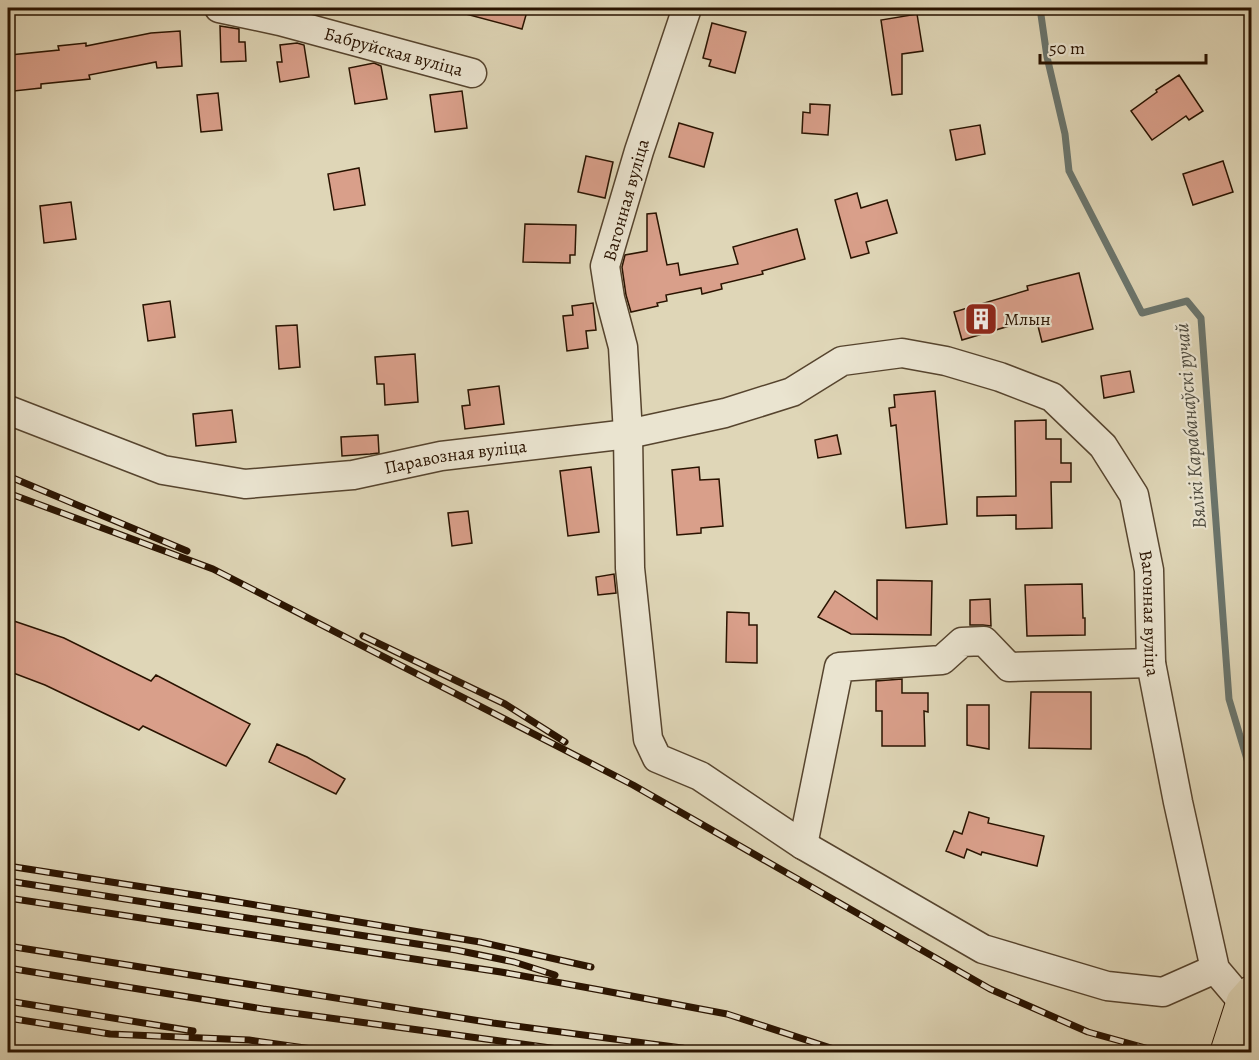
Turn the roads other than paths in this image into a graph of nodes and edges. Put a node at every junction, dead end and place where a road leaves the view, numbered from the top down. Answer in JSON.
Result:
{"nodes":[{"id":1,"x":219,"y":8,"type":"edge"},
{"id":2,"x":687,"y":8,"type":"edge"},
{"id":3,"x":282,"y":14,"type":"edge"},
{"id":4,"x":472,"y":73,"type":"dead end"},
{"id":5,"x":902,"y":353,"type":"joint"},
{"id":6,"x":8,"y":410,"type":"edge"},
{"id":7,"x":628,"y":434,"type":"junction"},
{"id":8,"x":1151,"y":663,"type":"junction"},
{"id":9,"x":803,"y":844,"type":"junction"},
{"id":10,"x":1215,"y":969,"type":"junction"},
{"id":11,"x":1247,"y":997,"type":"edge"},
{"id":12,"x":1227,"y":1053,"type":"edge"}],
"edges":[{"from":1,"to":3,"type":"street","name":"Бабруйская вуліца"},
{"from":2,"to":7,"type":"street","name":"Вагонная вуліца"},
{"from":3,"to":4,"type":"street","name":"Бабруйская вуліца"},
{"from":5,"to":7,"type":"street","name":"Паравозная вуліца"},
{"from":5,"to":8,"type":"street","name":"Вагонная вуліца"},
{"from":6,"to":7,"type":"street","name":"Паравозная вуліца"},
{"from":7,"to":9,"type":"street","name":"Вагонная вуліца"},
{"from":8,"to":9,"type":"street"},
{"from":8,"to":10,"type":"street","name":"Вагонная вуліца"},
{"from":9,"to":10,"type":"street","name":"Вагонная вуліца"},
{"from":10,"to":11,"type":"street","name":"Вагонная вуліца"},
{"from":11,"to":12,"type":"main road"}]}
